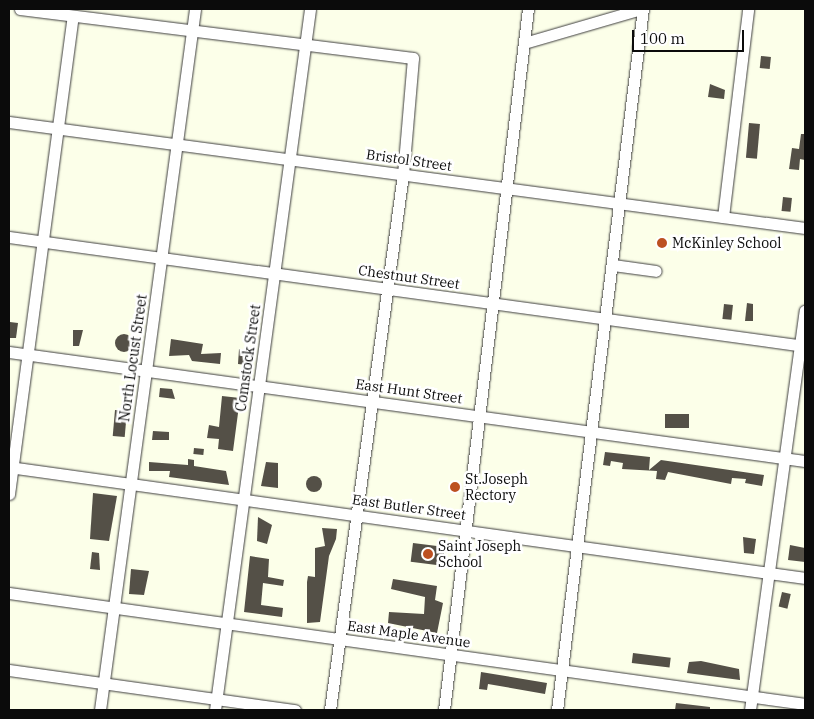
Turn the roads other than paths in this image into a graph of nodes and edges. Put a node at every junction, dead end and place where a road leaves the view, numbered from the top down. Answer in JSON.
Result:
{"nodes":[{"id":1,"x":20,"y":9,"type":"edge"},
{"id":2,"x":195,"y":9,"type":"edge"},
{"id":3,"x":310,"y":9,"type":"edge"},
{"id":4,"x":528,"y":9,"type":"edge"},
{"id":5,"x":642,"y":9,"type":"edge"},
{"id":6,"x":748,"y":9,"type":"edge"},
{"id":7,"x":73,"y":16,"type":"junction"},
{"id":8,"x":191,"y":33,"type":"junction"},
{"id":9,"x":524,"y":42,"type":"junction"},
{"id":10,"x":305,"y":46,"type":"junction"},
{"id":11,"x":9,"y":122,"type":"edge"},
{"id":12,"x":59,"y":128,"type":"junction"},
{"id":13,"x":177,"y":144,"type":"junction"},
{"id":14,"x":290,"y":158,"type":"junction"},
{"id":15,"x":402,"y":174,"type":"junction"},
{"id":16,"x":507,"y":189,"type":"junction"},
{"id":17,"x":621,"y":203,"type":"junction"},
{"id":18,"x":723,"y":217,"type":"junction"},
{"id":19,"x":805,"y":228,"type":"edge"},
{"id":20,"x":9,"y":237,"type":"edge"},
{"id":21,"x":46,"y":242,"type":"junction"},
{"id":22,"x":162,"y":258,"type":"junction"},
{"id":23,"x":613,"y":265,"type":"junction"},
{"id":24,"x":656,"y":271,"type":"dead end"},
{"id":25,"x":274,"y":274,"type":"junction"},
{"id":26,"x":387,"y":288,"type":"junction"},
{"id":27,"x":496,"y":304,"type":"junction"},
{"id":28,"x":805,"y":310,"type":"edge"},
{"id":29,"x":607,"y":318,"type":"junction"},
{"id":30,"x":803,"y":346,"type":"edge"},
{"id":31,"x":9,"y":352,"type":"edge"},
{"id":32,"x":29,"y":355,"type":"junction"},
{"id":33,"x":146,"y":372,"type":"junction"},
{"id":34,"x":260,"y":384,"type":"junction"},
{"id":35,"x":372,"y":401,"type":"junction"},
{"id":36,"x":481,"y":416,"type":"junction"},
{"id":37,"x":594,"y":432,"type":"junction"},
{"id":38,"x":785,"y":459,"type":"junction"},
{"id":39,"x":805,"y":461,"type":"edge"},
{"id":40,"x":10,"y":468,"type":"edge"},
{"id":41,"x":131,"y":484,"type":"junction"},
{"id":42,"x":9,"y":494,"type":"edge"},
{"id":43,"x":244,"y":500,"type":"junction"},
{"id":44,"x":356,"y":516,"type":"junction"},
{"id":45,"x":467,"y":531,"type":"junction"},
{"id":46,"x":581,"y":546,"type":"junction"},
{"id":47,"x":769,"y":573,"type":"junction"},
{"id":48,"x":805,"y":578,"type":"edge"},
{"id":49,"x":9,"y":593,"type":"edge"},
{"id":50,"x":113,"y":606,"type":"junction"},
{"id":51,"x":226,"y":623,"type":"junction"},
{"id":52,"x":339,"y":640,"type":"junction"},
{"id":53,"x":450,"y":655,"type":"junction"},
{"id":54,"x":9,"y":670,"type":"edge"},
{"id":55,"x":563,"y":670,"type":"junction"},
{"id":56,"x":104,"y":683,"type":"junction"},
{"id":57,"x":752,"y":697,"type":"junction"},
{"id":58,"x":805,"y":704,"type":"edge"},
{"id":59,"x":215,"y":705,"type":"edge"},
{"id":60,"x":100,"y":710,"type":"edge"},
{"id":61,"x":295,"y":710,"type":"edge"},
{"id":62,"x":330,"y":710,"type":"edge"},
{"id":63,"x":444,"y":710,"type":"edge"},
{"id":64,"x":557,"y":710,"type":"edge"},
{"id":65,"x":750,"y":710,"type":"edge"}],
"edges":[{"from":1,"to":7,"type":"street"},
{"from":2,"to":8,"type":"street","name":"North Locust Street"},
{"from":3,"to":10,"type":"street","name":"Comstock Street"},
{"from":4,"to":9,"type":"street"},
{"from":5,"to":9,"type":"street"},
{"from":5,"to":17,"type":"street"},
{"from":6,"to":18,"type":"street"},
{"from":7,"to":8,"type":"street"},
{"from":7,"to":12,"type":"street"},
{"from":8,"to":10,"type":"street"},
{"from":8,"to":13,"type":"street","name":"North Locust Street"},
{"from":9,"to":16,"type":"street"},
{"from":10,"to":14,"type":"street","name":"Comstock Street"},
{"from":10,"to":15,"type":"street"},
{"from":11,"to":12,"type":"street","name":"Bristol Street"},
{"from":12,"to":13,"type":"street","name":"Bristol Street"},
{"from":12,"to":21,"type":"street"},
{"from":13,"to":14,"type":"street","name":"Bristol Street"},
{"from":13,"to":22,"type":"street","name":"North Locust Street"},
{"from":14,"to":15,"type":"street","name":"Bristol Street"},
{"from":14,"to":25,"type":"street","name":"Comstock Street"},
{"from":15,"to":16,"type":"street","name":"Bristol Street"},
{"from":15,"to":26,"type":"street"},
{"from":16,"to":17,"type":"street","name":"Bristol Street"},
{"from":16,"to":27,"type":"street"},
{"from":17,"to":18,"type":"street","name":"Bristol Street"},
{"from":17,"to":23,"type":"street"},
{"from":18,"to":19,"type":"street","name":"Bristol Street"},
{"from":20,"to":21,"type":"street","name":"Chestnut Street"},
{"from":21,"to":22,"type":"street","name":"Chestnut Street"},
{"from":21,"to":32,"type":"street"},
{"from":22,"to":25,"type":"street","name":"Chestnut Street"},
{"from":22,"to":33,"type":"street","name":"North Locust Street"},
{"from":23,"to":24,"type":"street"},
{"from":23,"to":29,"type":"street"},
{"from":25,"to":26,"type":"street","name":"Chestnut Street"},
{"from":25,"to":34,"type":"street","name":"Comstock Street"},
{"from":26,"to":27,"type":"street","name":"Chestnut Street"},
{"from":26,"to":35,"type":"street"},
{"from":27,"to":29,"type":"street","name":"Chestnut Street"},
{"from":27,"to":36,"type":"street"},
{"from":28,"to":30,"type":"street"},
{"from":29,"to":30,"type":"street","name":"Chestnut Street"},
{"from":29,"to":37,"type":"street"},
{"from":30,"to":38,"type":"street"},
{"from":31,"to":32,"type":"street","name":"East Hunt Street"},
{"from":32,"to":33,"type":"street","name":"East Hunt Street"},
{"from":32,"to":40,"type":"street"},
{"from":33,"to":34,"type":"street","name":"East Hunt Street"},
{"from":33,"to":41,"type":"street","name":"North Locust Street"},
{"from":34,"to":35,"type":"street","name":"East Hunt Street"},
{"from":34,"to":43,"type":"street","name":"Comstock Street"},
{"from":35,"to":36,"type":"street","name":"East Hunt Street"},
{"from":35,"to":44,"type":"street"},
{"from":36,"to":37,"type":"street","name":"East Hunt Street"},
{"from":36,"to":45,"type":"street"},
{"from":37,"to":38,"type":"street","name":"East Hunt Street"},
{"from":37,"to":46,"type":"street"},
{"from":38,"to":39,"type":"street","name":"East Hunt Street"},
{"from":38,"to":47,"type":"street"},
{"from":40,"to":41,"type":"street","name":"East Butler Street"},
{"from":40,"to":42,"type":"street"},
{"from":41,"to":43,"type":"street","name":"East Butler Street"},
{"from":41,"to":50,"type":"street","name":"North Locust Street"},
{"from":43,"to":44,"type":"street","name":"East Butler Street"},
{"from":43,"to":51,"type":"street","name":"Comstock Street"},
{"from":44,"to":45,"type":"street","name":"East Butler Street"},
{"from":44,"to":52,"type":"street"},
{"from":45,"to":46,"type":"street","name":"East Butler Street"},
{"from":45,"to":53,"type":"street"},
{"from":46,"to":47,"type":"street","name":"East Butler Street"},
{"from":46,"to":55,"type":"street"},
{"from":47,"to":48,"type":"street","name":"East Butler Street"},
{"from":47,"to":57,"type":"street"},
{"from":49,"to":50,"type":"street","name":"East Maple Avenue"},
{"from":50,"to":51,"type":"street","name":"East Maple Avenue"},
{"from":50,"to":56,"type":"street","name":"North Locust Street"},
{"from":51,"to":52,"type":"street","name":"East Maple Avenue"},
{"from":51,"to":59,"type":"street","name":"Comstock Street"},
{"from":52,"to":53,"type":"street","name":"East Maple Avenue"},
{"from":52,"to":62,"type":"street"},
{"from":53,"to":55,"type":"street","name":"East Maple Avenue"},
{"from":53,"to":63,"type":"street"},
{"from":54,"to":56,"type":"street"},
{"from":55,"to":57,"type":"street","name":"East Maple Avenue"},
{"from":55,"to":64,"type":"street"},
{"from":56,"to":59,"type":"street"},
{"from":56,"to":60,"type":"street","name":"North Locust Street"},
{"from":57,"to":58,"type":"street","name":"East Maple Avenue"},
{"from":57,"to":65,"type":"street"},
{"from":59,"to":61,"type":"street"}]}
